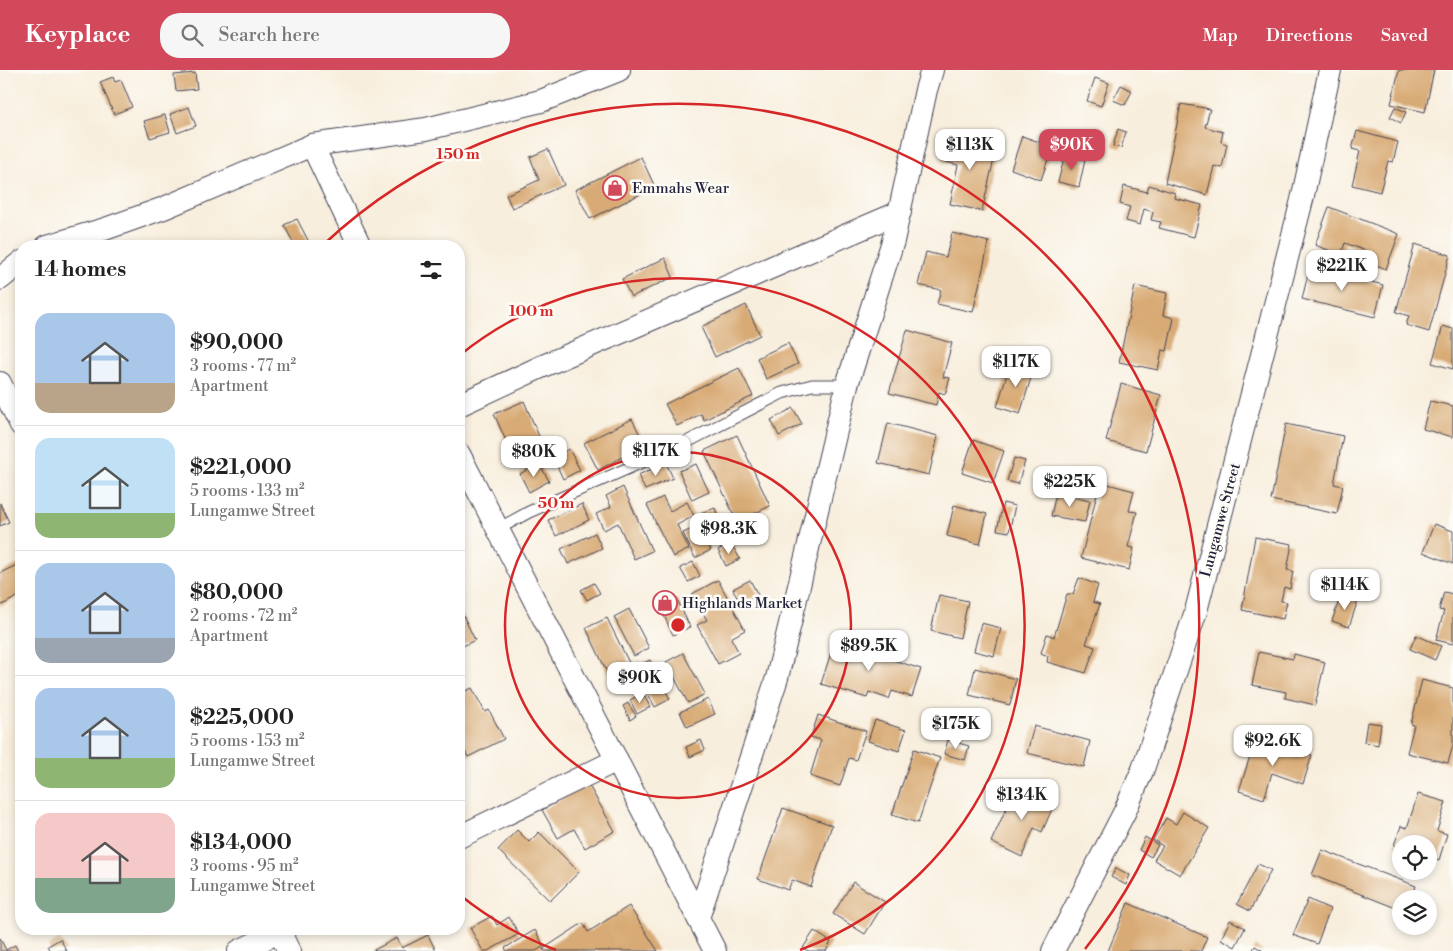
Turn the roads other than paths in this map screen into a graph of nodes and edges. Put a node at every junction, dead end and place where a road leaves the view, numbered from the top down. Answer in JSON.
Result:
{"nodes":[{"id":1,"x":620,"y":70,"type":"edge"},
{"id":2,"x":932,"y":70,"type":"edge"},
{"id":3,"x":1330,"y":70,"type":"edge"},
{"id":4,"x":312,"y":145,"type":"junction"},
{"id":5,"x":900,"y":212,"type":"junction"},
{"id":6,"x":67,"y":240,"type":"edge"},
{"id":7,"x":357,"y":240,"type":"edge"},
{"id":8,"x":15,"y":267,"type":"edge"},
{"id":9,"x":0,"y":279,"type":"edge"},
{"id":10,"x":0,"y":383,"type":"edge"},
{"id":11,"x":847,"y":385,"type":"junction"},
{"id":12,"x":465,"y":402,"type":"edge"},
{"id":13,"x":15,"y":413,"type":"edge"},
{"id":14,"x":465,"y":466,"type":"edge"},
{"id":15,"x":498,"y":529,"type":"junction"},
{"id":16,"x":617,"y":760,"type":"junction"},
{"id":17,"x":465,"y":834,"type":"edge"},
{"id":18,"x":698,"y":918,"type":"junction"},
{"id":19,"x":283,"y":935,"type":"edge"},
{"id":20,"x":239,"y":951,"type":"edge"},
{"id":21,"x":715,"y":951,"type":"edge"},
{"id":22,"x":1053,"y":951,"type":"edge"}],
"edges":[{"from":1,"to":4,"type":"street"},
{"from":2,"to":5,"type":"street"},
{"from":3,"to":22,"type":"street","name":"Lungamwe Street"},
{"from":4,"to":6,"type":"street"},
{"from":4,"to":7,"type":"street"},
{"from":5,"to":11,"type":"street"},
{"from":5,"to":12,"type":"street"},
{"from":8,"to":9,"type":"street"},
{"from":10,"to":13,"type":"street"},
{"from":11,"to":15,"type":"lane"},
{"from":11,"to":18,"type":"street"},
{"from":14,"to":15,"type":"street"},
{"from":15,"to":16,"type":"street"},
{"from":16,"to":17,"type":"street"},
{"from":16,"to":18,"type":"street"},
{"from":18,"to":21,"type":"street"},
{"from":19,"to":20,"type":"street"}]}
